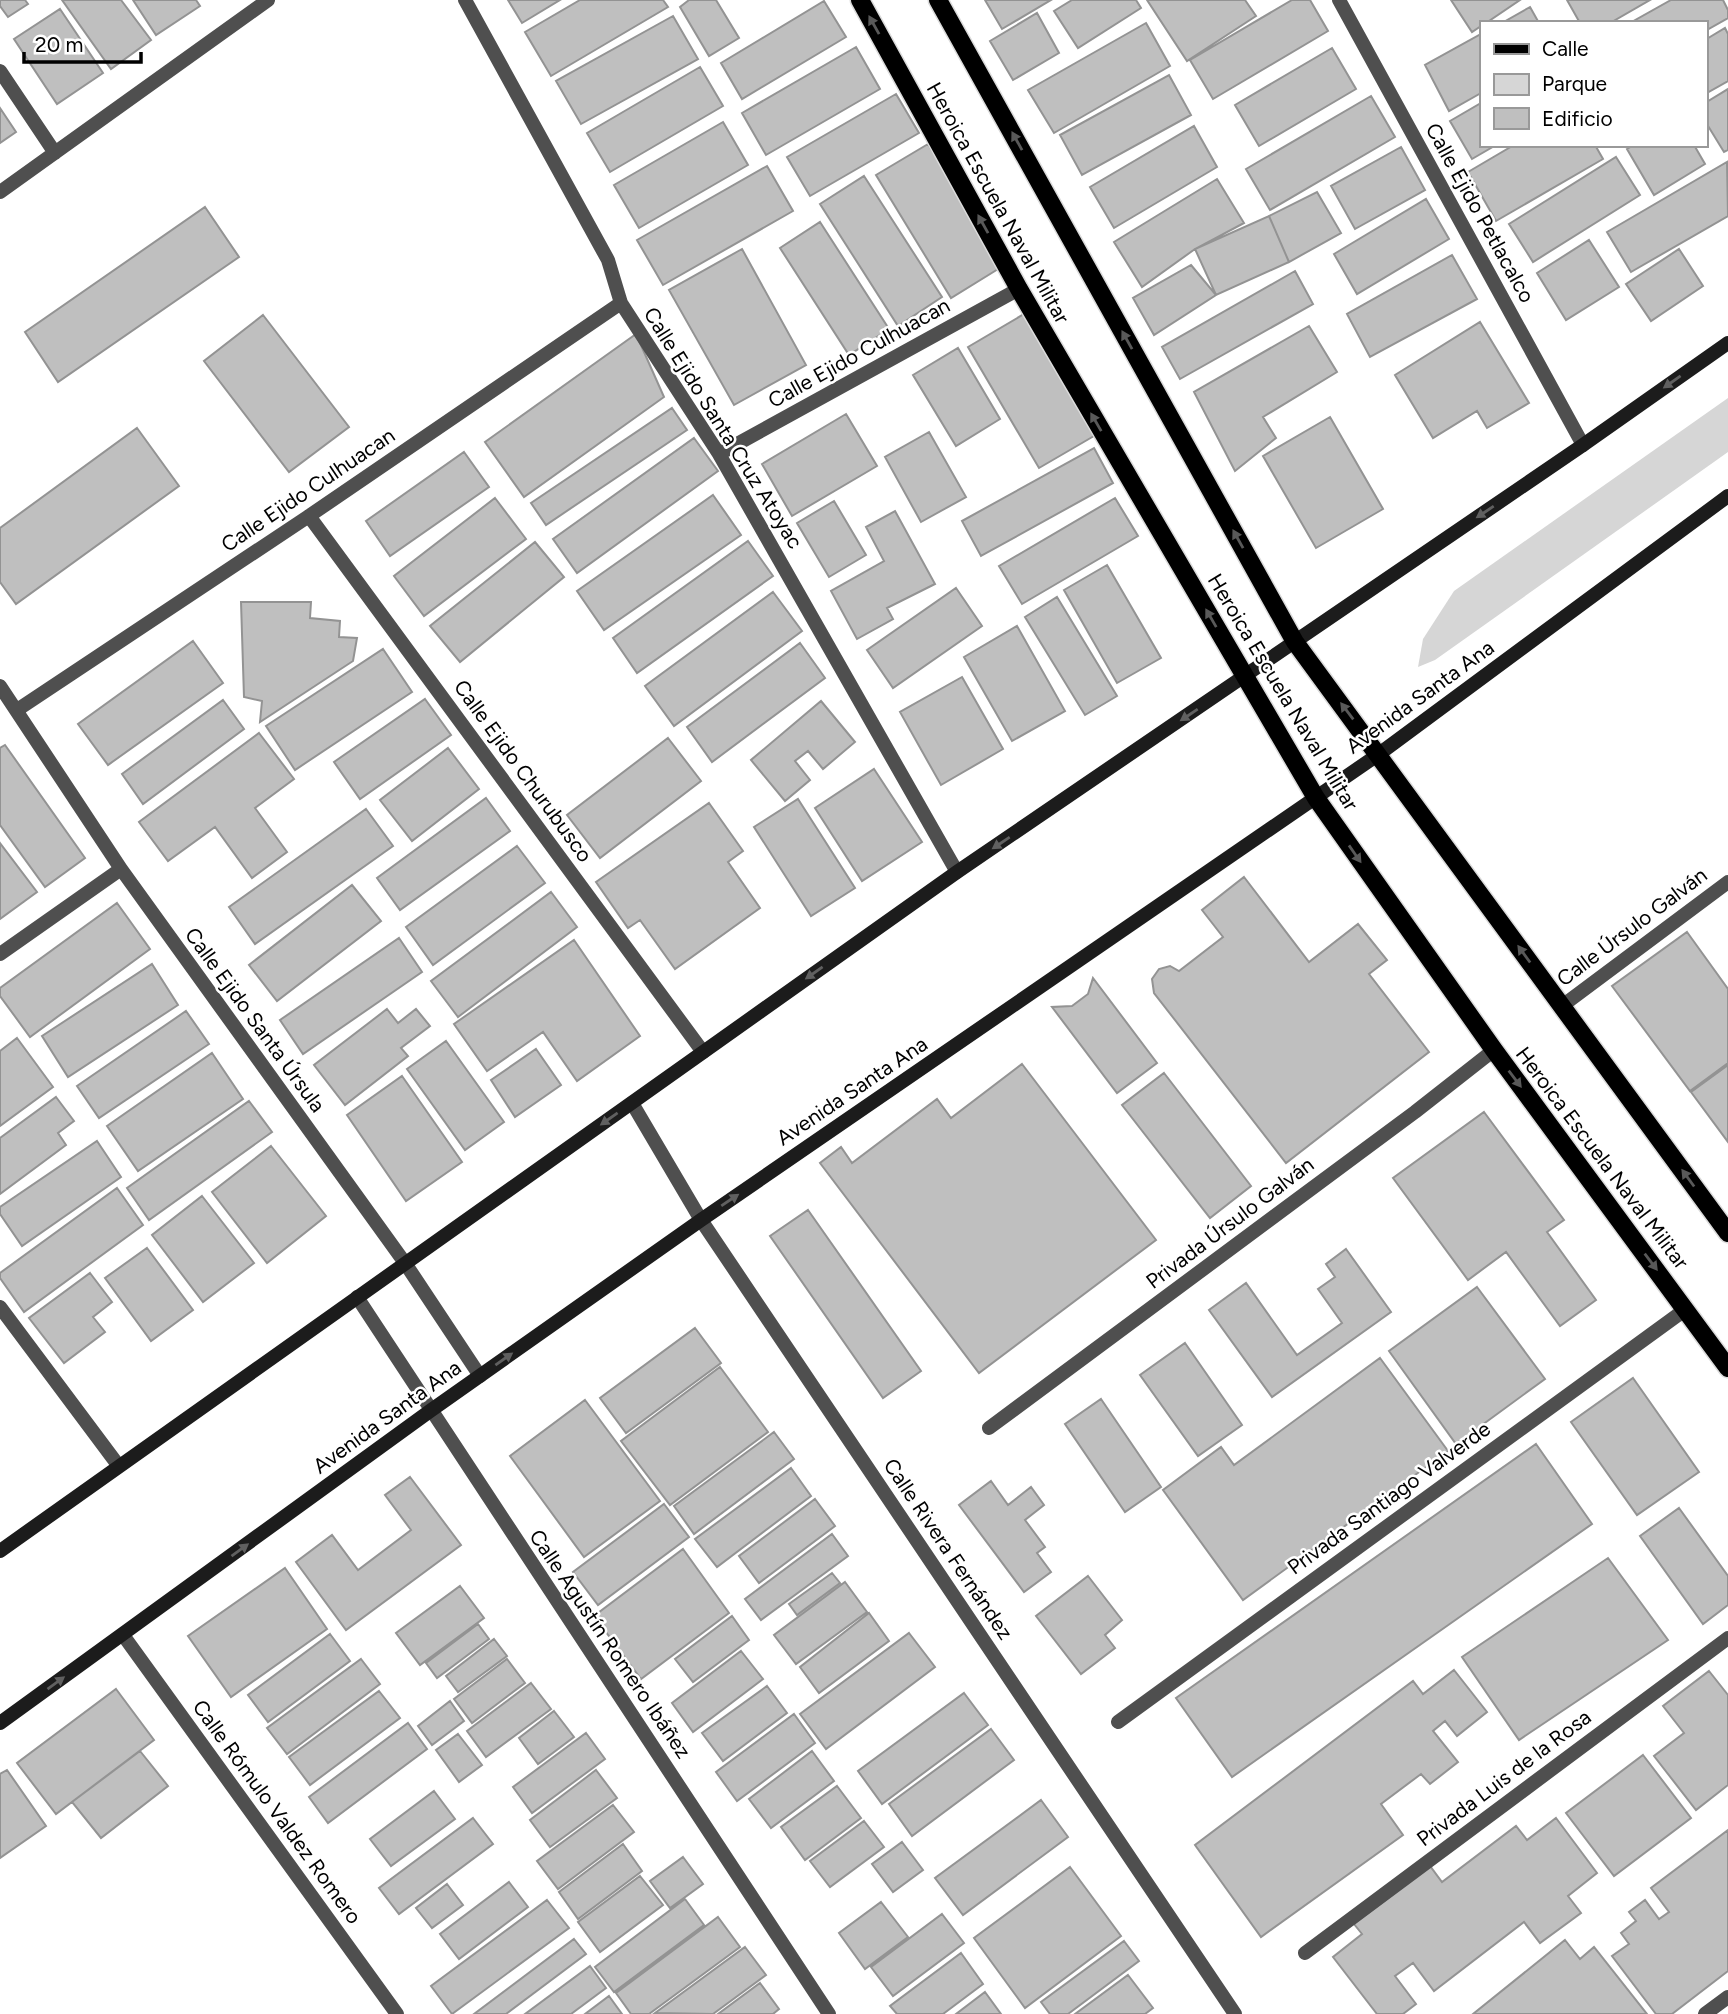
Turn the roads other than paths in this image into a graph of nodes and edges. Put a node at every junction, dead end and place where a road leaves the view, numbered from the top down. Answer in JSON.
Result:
{"nodes":[{"id":1,"x":268,"y":0,"type":"edge"},
{"id":2,"x":465,"y":0,"type":"edge"},
{"id":3,"x":860,"y":0,"type":"edge"},
{"id":4,"x":938,"y":0,"type":"edge"},
{"id":5,"x":1339,"y":0,"type":"edge"},
{"id":6,"x":0,"y":71,"type":"edge"},
{"id":7,"x":55,"y":153,"type":"junction"},
{"id":8,"x":0,"y":192,"type":"edge"},
{"id":9,"x":1018,"y":289,"type":"junction"},
{"id":10,"x":621,"y":303,"type":"junction"},
{"id":11,"x":1728,"y":343,"type":"edge"},
{"id":12,"x":1583,"y":445,"type":"junction"},
{"id":13,"x":719,"y":454,"type":"junction"},
{"id":14,"x":1728,"y":496,"type":"edge"},
{"id":15,"x":309,"y":516,"type":"junction"},
{"id":16,"x":1295,"y":642,"type":"junction"},
{"id":17,"x":1245,"y":677,"type":"junction"},
{"id":18,"x":0,"y":686,"type":"edge"},
{"id":19,"x":17,"y":709,"type":"junction"},
{"id":20,"x":1378,"y":754,"type":"junction"},
{"id":21,"x":1316,"y":798,"type":"junction"},
{"id":22,"x":121,"y":869,"type":"junction"},
{"id":23,"x":957,"y":872,"type":"junction"},
{"id":24,"x":1728,"y":883,"type":"edge"},
{"id":25,"x":0,"y":954,"type":"edge"},
{"id":26,"x":1562,"y":1006,"type":"junction"},
{"id":27,"x":1494,"y":1050,"type":"junction"},
{"id":28,"x":703,"y":1052,"type":"junction"},
{"id":29,"x":632,"y":1102,"type":"junction"},
{"id":30,"x":701,"y":1220,"type":"junction"},
{"id":31,"x":1728,"y":1233,"type":"edge"},
{"id":32,"x":405,"y":1263,"type":"junction"},
{"id":33,"x":357,"y":1297,"type":"junction"},
{"id":34,"x":0,"y":1307,"type":"edge"},
{"id":35,"x":1686,"y":1309,"type":"junction"},
{"id":36,"x":1728,"y":1368,"type":"edge"},
{"id":37,"x":480,"y":1376,"type":"junction"},
{"id":38,"x":430,"y":1411,"type":"junction"},
{"id":39,"x":989,"y":1428,"type":"dead end"},
{"id":40,"x":118,"y":1465,"type":"junction"},
{"id":41,"x":0,"y":1551,"type":"edge"},
{"id":42,"x":123,"y":1635,"type":"junction"},
{"id":43,"x":1728,"y":1638,"type":"edge"},
{"id":44,"x":1118,"y":1722,"type":"dead end"},
{"id":45,"x":0,"y":1723,"type":"edge"},
{"id":46,"x":1306,"y":1953,"type":"dead end"},
{"id":47,"x":1728,"y":1997,"type":"edge"},
{"id":48,"x":397,"y":2014,"type":"edge"},
{"id":49,"x":829,"y":2014,"type":"edge"},
{"id":50,"x":1235,"y":2014,"type":"edge"},
{"id":51,"x":1705,"y":2014,"type":"edge"}],
"edges":[{"from":1,"to":7,"type":"street"},
{"from":2,"to":10,"type":"street","name":"Calle Ejido Santa Cruz Atoyac"},
{"from":9,"to":3,"type":"main road","name":"Heroica Escuela Naval Militar","one_way":true},
{"from":16,"to":4,"type":"main road","name":"Heroica Escuela Naval Militar","one_way":true},
{"from":5,"to":12,"type":"street","name":"Calle Ejido Petlacalco"},
{"from":6,"to":7,"type":"street"},
{"from":7,"to":8,"type":"street"},
{"from":9,"to":13,"type":"street","name":"Calle Ejido Culhuacan"},
{"from":17,"to":9,"type":"main road","name":"Heroica Escuela Naval Militar","one_way":true},
{"from":10,"to":13,"type":"street","name":"Calle Ejido Santa Cruz Atoyac"},
{"from":10,"to":15,"type":"street","name":"Calle Ejido Culhuacan"},
{"from":11,"to":12,"type":"main road","one_way":true},
{"from":12,"to":16,"type":"main road","one_way":true},
{"from":13,"to":23,"type":"street","name":"Calle Ejido Santa Cruz Atoyac"},
{"from":14,"to":20,"type":"main road","name":"Avenida Santa Ana"},
{"from":15,"to":19,"type":"street","name":"Calle Ejido Culhuacan"},
{"from":15,"to":28,"type":"street","name":"Calle Ejido Churubusco"},
{"from":16,"to":17,"type":"main road"},
{"from":20,"to":16,"type":"main road","name":"Heroica Escuela Naval Militar","one_way":true},
{"from":17,"to":21,"type":"main road","name":"Heroica Escuela Naval Militar"},
{"from":17,"to":23,"type":"main road","one_way":true},
{"from":18,"to":19,"type":"street","name":"Calle Ejido Santa Úrsula"},
{"from":19,"to":22,"type":"street","name":"Calle Ejido Santa Úrsula"},
{"from":20,"to":21,"type":"main road","name":"Avenida Santa Ana"},
{"from":26,"to":20,"type":"main road","name":"Heroica Escuela Naval Militar","one_way":true},
{"from":21,"to":27,"type":"main road","name":"Heroica Escuela Naval Militar","one_way":true},
{"from":30,"to":21,"type":"main road","name":"Avenida Santa Ana","one_way":true},
{"from":22,"to":25,"type":"street"},
{"from":22,"to":32,"type":"street","name":"Calle Ejido Santa Úrsula"},
{"from":23,"to":28,"type":"main road","one_way":true},
{"from":24,"to":26,"type":"street","name":"Calle Úrsulo Galván"},
{"from":31,"to":26,"type":"main road","name":"Heroica Escuela Naval Militar","one_way":true},
{"from":27,"to":35,"type":"main road","name":"Heroica Escuela Naval Militar","one_way":true},
{"from":27,"to":39,"type":"street","name":"Privada Úrsulo Galván"},
{"from":28,"to":29,"type":"main road"},
{"from":29,"to":30,"type":"street","name":"Calle Rivera Fernández"},
{"from":29,"to":32,"type":"main road","one_way":true},
{"from":37,"to":30,"type":"main road","name":"Avenida Santa Ana","one_way":true},
{"from":30,"to":50,"type":"street","name":"Calle Rivera Fernández"},
{"from":32,"to":33,"type":"main road"},
{"from":32,"to":37,"type":"street","name":"Calle Ejido Santa Úrsula"},
{"from":33,"to":38,"type":"street","name":"Calle Agustín Romero Ibáñez"},
{"from":33,"to":40,"type":"main road"},
{"from":34,"to":40,"type":"street"},
{"from":35,"to":36,"type":"main road","name":"Heroica Escuela Naval Militar"},
{"from":35,"to":44,"type":"street","name":"Privada Santiago Valverde"},
{"from":37,"to":38,"type":"main road","name":"Avenida Santa Ana"},
{"from":42,"to":38,"type":"main road","name":"Avenida Santa Ana","one_way":true},
{"from":38,"to":49,"type":"street","name":"Calle Agustín Romero Ibáñez"},
{"from":40,"to":41,"type":"main road"},
{"from":45,"to":42,"type":"main road","name":"Avenida Santa Ana","one_way":true},
{"from":42,"to":48,"type":"street","name":"Calle Rómulo Valdez Romero"},
{"from":43,"to":46,"type":"street","name":"Privada Luis de la Rosa"},
{"from":47,"to":51,"type":"street"}]}
